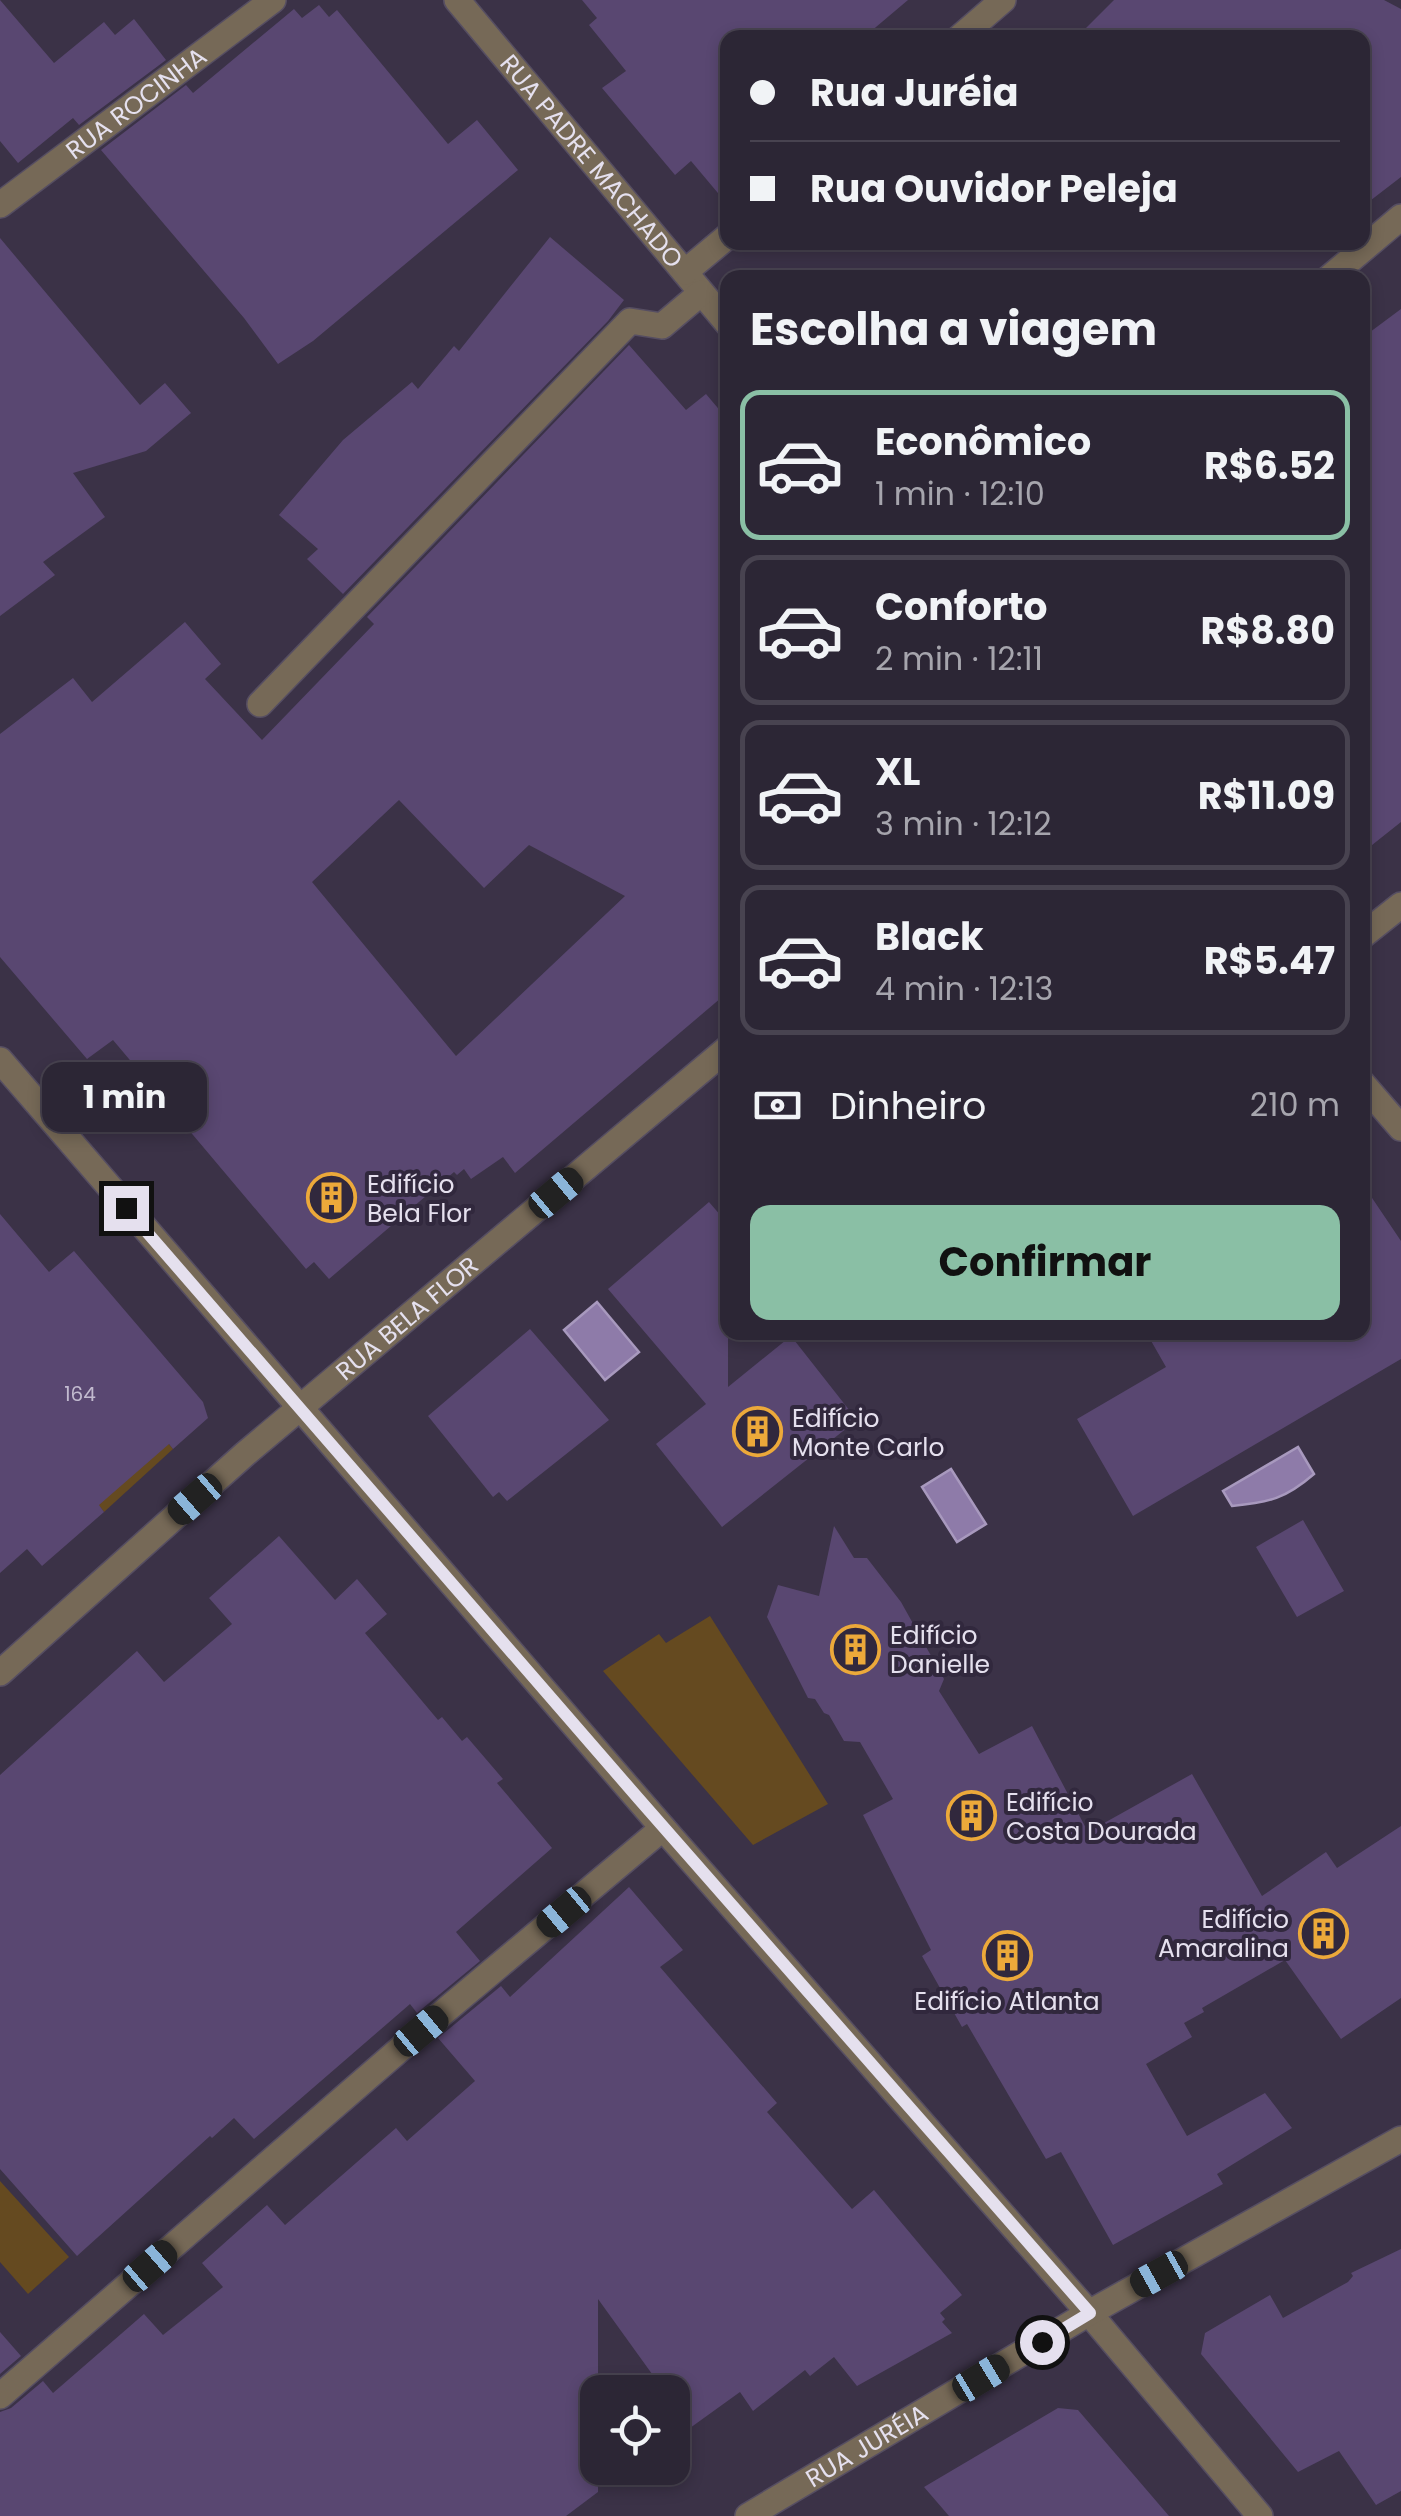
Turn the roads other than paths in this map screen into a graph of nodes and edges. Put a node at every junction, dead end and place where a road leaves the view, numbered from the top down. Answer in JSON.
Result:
{"nodes":[{"id":1,"x":273,"y":0,"type":"edge"},
{"id":2,"x":457,"y":0,"type":"edge"},
{"id":3,"x":1003,"y":0,"type":"edge"},
{"id":4,"x":968,"y":30,"type":"edge"},
{"id":5,"x":0,"y":205,"type":"edge"},
{"id":6,"x":1401,"y":217,"type":"edge"},
{"id":7,"x":720,"y":243,"type":"edge"},
{"id":8,"x":1370,"y":243,"type":"edge"},
{"id":9,"x":1362,"y":250,"type":"edge"},
{"id":10,"x":1338,"y":270,"type":"edge"},
{"id":11,"x":684,"y":272,"type":"junction"},
{"id":12,"x":701,"y":293,"type":"junction"},
{"id":13,"x":720,"y":315,"type":"edge"},
{"id":14,"x":260,"y":704,"type":"dead end"},
{"id":15,"x":1401,"y":905,"type":"edge"},
{"id":16,"x":1370,"y":930,"type":"edge"},
{"id":17,"x":720,"y":1055,"type":"edge"},
{"id":18,"x":0,"y":1060,"type":"edge"},
{"id":19,"x":1370,"y":1091,"type":"edge"},
{"id":20,"x":1401,"y":1128,"type":"edge"},
{"id":21,"x":299,"y":1409,"type":"junction"},
{"id":22,"x":0,"y":1673,"type":"edge"},
{"id":23,"x":663,"y":1828,"type":"junction"},
{"id":24,"x":1401,"y":2139,"type":"edge"},
{"id":25,"x":1090,"y":2313,"type":"junction"},
{"id":26,"x":0,"y":2396,"type":"edge"},
{"id":27,"x":748,"y":2516,"type":"edge"},
{"id":28,"x":1260,"y":2516,"type":"edge"}],
"edges":[{"from":1,"to":5,"type":"street","name":"RUA ROCINHA"},
{"from":2,"to":11,"type":"street","name":"RUA PADRE MACHADO"},
{"from":3,"to":4,"type":"street"},
{"from":6,"to":8,"type":"street"},
{"from":7,"to":11,"type":"street"},
{"from":9,"to":10,"type":"street"},
{"from":11,"to":12,"type":"street","name":"RUA PADRE MACHADO"},
{"from":12,"to":13,"type":"street","name":"RUA PADRE MACHADO"},
{"from":12,"to":14,"type":"street"},
{"from":15,"to":16,"type":"street"},
{"from":17,"to":21,"type":"street","name":"RUA BELA FLOR"},
{"from":18,"to":21,"type":"street"},
{"from":19,"to":20,"type":"street"},
{"from":21,"to":22,"type":"street","name":"RUA BELA FLOR"},
{"from":21,"to":23,"type":"street"},
{"from":23,"to":25,"type":"street"},
{"from":23,"to":26,"type":"street"},
{"from":24,"to":25,"type":"street","name":"RUA JURÉIA"},
{"from":25,"to":27,"type":"street","name":"RUA JURÉIA"},
{"from":25,"to":28,"type":"street"}]}
